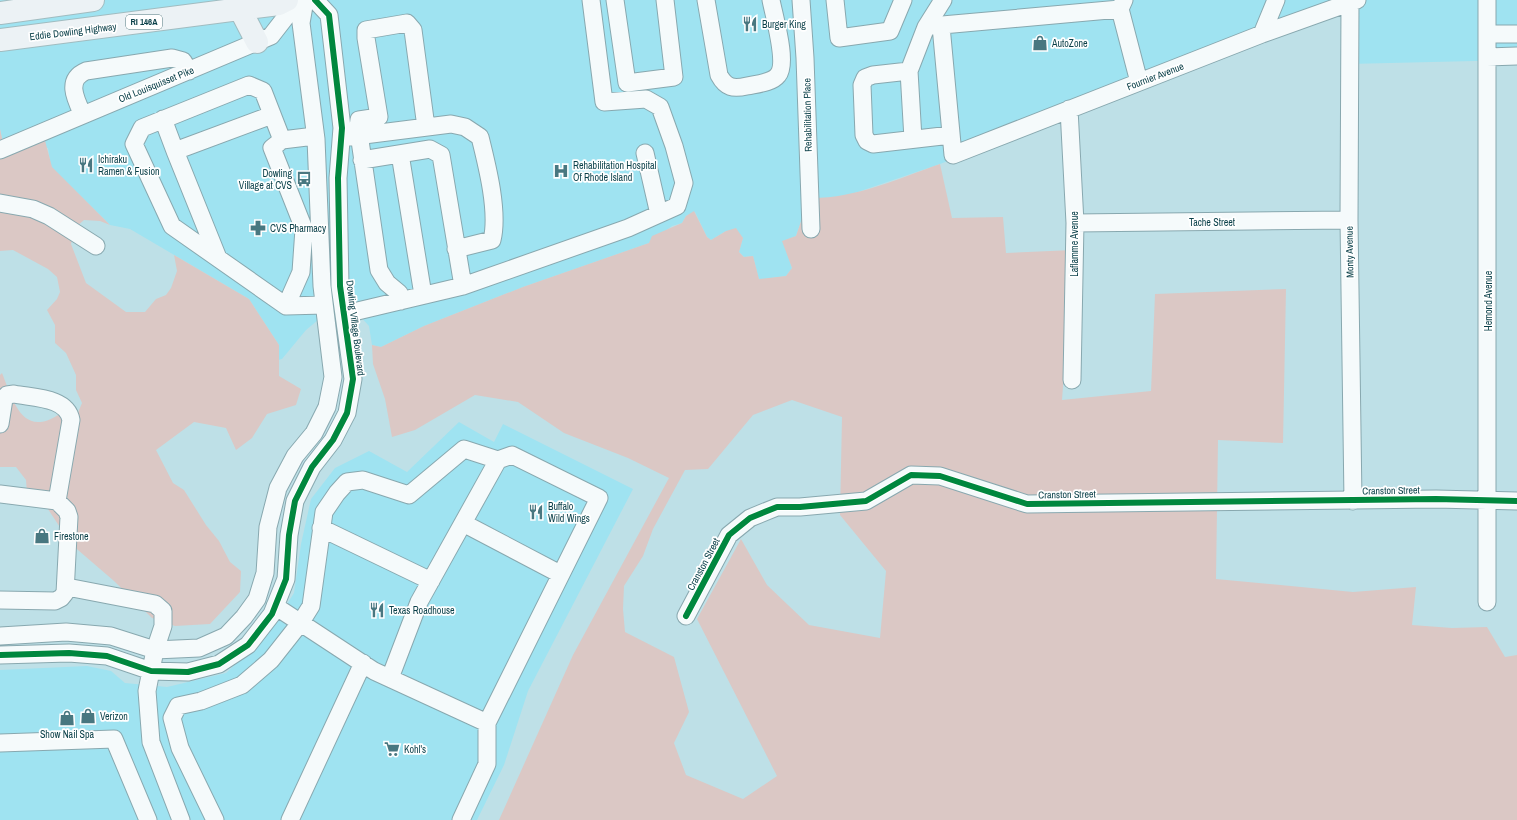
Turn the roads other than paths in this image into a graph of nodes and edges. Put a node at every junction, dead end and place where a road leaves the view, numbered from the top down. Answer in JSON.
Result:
{"nodes":[{"id":1,"x":93,"y":0,"type":"edge"},
{"id":2,"x":287,"y":0,"type":"edge"},
{"id":3,"x":299,"y":0,"type":"edge"},
{"id":4,"x":305,"y":0,"type":"edge"},
{"id":5,"x":316,"y":0,"type":"edge"},
{"id":6,"x":592,"y":0,"type":"edge"},
{"id":7,"x":615,"y":0,"type":"edge"},
{"id":8,"x":665,"y":0,"type":"edge"},
{"id":9,"x":706,"y":0,"type":"edge"},
{"id":10,"x":771,"y":0,"type":"edge"},
{"id":11,"x":801,"y":0,"type":"edge"},
{"id":12,"x":835,"y":0,"type":"edge"},
{"id":13,"x":903,"y":0,"type":"edge"},
{"id":14,"x":944,"y":0,"type":"edge"},
{"id":15,"x":1276,"y":0,"type":"edge"},
{"id":16,"x":1487,"y":0,"type":"edge"},
{"id":17,"x":1354,"y":1,"type":"edge"},
{"id":18,"x":1122,"y":4,"type":"edge"},
{"id":19,"x":240,"y":9,"type":"junction"},
{"id":20,"x":0,"y":13,"type":"edge"},
{"id":21,"x":934,"y":26,"type":"junction"},
{"id":22,"x":1262,"y":34,"type":"junction"},
{"id":23,"x":1487,"y":34,"type":"junction"},
{"id":24,"x":1517,"y":34,"type":"edge"},
{"id":25,"x":0,"y":40,"type":"edge"},
{"id":26,"x":257,"y":42,"type":"junction"},
{"id":27,"x":1517,"y":56,"type":"edge"},
{"id":28,"x":1487,"y":57,"type":"junction"},
{"id":29,"x":189,"y":71,"type":"junction"},
{"id":30,"x":909,"y":71,"type":"junction"},
{"id":31,"x":1139,"y":82,"type":"junction"},
{"id":32,"x":1069,"y":109,"type":"junction"},
{"id":33,"x":272,"y":114,"type":"junction"},
{"id":34,"x":83,"y":115,"type":"junction"},
{"id":35,"x":162,"y":119,"type":"junction"},
{"id":36,"x":426,"y":127,"type":"junction"},
{"id":37,"x":359,"y":135,"type":"junction"},
{"id":38,"x":951,"y":135,"type":"junction"},
{"id":39,"x":315,"y":136,"type":"junction"},
{"id":40,"x":341,"y":138,"type":"junction"},
{"id":41,"x":914,"y":139,"type":"junction"},
{"id":42,"x":282,"y":140,"type":"junction"},
{"id":43,"x":0,"y":150,"type":"edge"},
{"id":44,"x":175,"y":151,"type":"junction"},
{"id":45,"x":645,"y":153,"type":"dead end"},
{"id":46,"x":400,"y":154,"type":"junction"},
{"id":47,"x":362,"y":160,"type":"junction"},
{"id":48,"x":0,"y":203,"type":"edge"},
{"id":49,"x":659,"y":214,"type":"junction"},
{"id":50,"x":1349,"y":220,"type":"junction"},
{"id":51,"x":1075,"y":223,"type":"junction"},
{"id":52,"x":811,"y":230,"type":"dead end"},
{"id":53,"x":96,"y":246,"type":"dead end"},
{"id":54,"x":456,"y":248,"type":"junction"},
{"id":55,"x":218,"y":258,"type":"junction"},
{"id":56,"x":462,"y":286,"type":"junction"},
{"id":57,"x":423,"y":295,"type":"junction"},
{"id":58,"x":401,"y":301,"type":"junction"},
{"id":59,"x":324,"y":305,"type":"junction"},
{"id":60,"x":286,"y":306,"type":"junction"},
{"id":61,"x":345,"y":314,"type":"junction"},
{"id":62,"x":1072,"y":380,"type":"dead end"},
{"id":63,"x":0,"y":424,"type":"edge"},
{"id":64,"x":498,"y":460,"type":"junction"},
{"id":65,"x":0,"y":494,"type":"edge"},
{"id":66,"x":1488,"y":500,"type":"junction"},
{"id":67,"x":57,"y":501,"type":"junction"},
{"id":68,"x":1353,"y":501,"type":"junction"},
{"id":69,"x":1517,"y":501,"type":"edge"},
{"id":70,"x":463,"y":523,"type":"junction"},
{"id":71,"x":321,"y":528,"type":"junction"},
{"id":72,"x":560,"y":574,"type":"junction"},
{"id":73,"x":431,"y":581,"type":"junction"},
{"id":74,"x":67,"y":587,"type":"junction"},
{"id":75,"x":0,"y":600,"type":"edge"},
{"id":76,"x":1487,"y":602,"type":"dead end"},
{"id":77,"x":275,"y":606,"type":"junction"},
{"id":78,"x":686,"y":616,"type":"dead end"},
{"id":79,"x":301,"y":622,"type":"junction"},
{"id":80,"x":0,"y":636,"type":"edge"},
{"id":81,"x":155,"y":650,"type":"junction"},
{"id":82,"x":0,"y":655,"type":"edge"},
{"id":83,"x":363,"y":663,"type":"junction"},
{"id":84,"x":151,"y":671,"type":"junction"},
{"id":85,"x":390,"y":678,"type":"junction"},
{"id":86,"x":486,"y":723,"type":"junction"},
{"id":87,"x":0,"y":743,"type":"edge"},
{"id":88,"x":148,"y":820,"type":"edge"},
{"id":89,"x":181,"y":820,"type":"edge"},
{"id":90,"x":215,"y":820,"type":"edge"},
{"id":91,"x":290,"y":820,"type":"edge"},
{"id":92,"x":461,"y":820,"type":"edge"}],
"edges":[{"from":1,"to":20,"type":"main road"},
{"from":2,"to":19,"type":"main road","name":"Eddie Dowling Highway","number":"RI 146A"},
{"from":3,"to":26,"type":"street","name":"Old Louisquisset Pike"},
{"from":4,"to":39,"type":"street"},
{"from":5,"to":40,"type":"street","name":"Dowling Village Boulevard"},
{"from":6,"to":49,"type":"street"},
{"from":7,"to":8,"type":"street"},
{"from":9,"to":10,"type":"street"},
{"from":11,"to":52,"type":"street","name":"Rehabilitation Place"},
{"from":12,"to":13,"type":"street"},
{"from":14,"to":21,"type":"street"},
{"from":15,"to":22,"type":"street"},
{"from":16,"to":23,"type":"street","name":"Hemond Avenue"},
{"from":17,"to":22,"type":"street","name":"Fournier Avenue"},
{"from":17,"to":50,"type":"street","name":"Monty Avenue"},
{"from":18,"to":21,"type":"street"},
{"from":18,"to":31,"type":"street"},
{"from":19,"to":25,"type":"main road","name":"Eddie Dowling Highway","number":"RI 146A"},
{"from":19,"to":26,"type":"main road"},
{"from":21,"to":30,"type":"street"},
{"from":21,"to":38,"type":"street"},
{"from":22,"to":31,"type":"street","name":"Fournier Avenue"},
{"from":23,"to":24,"type":"street"},
{"from":23,"to":28,"type":"street","name":"Hemond Avenue"},
{"from":26,"to":29,"type":"street","name":"Old Louisquisset Pike"},
{"from":27,"to":28,"type":"street"},
{"from":28,"to":66,"type":"street","name":"Hemond Avenue"},
{"from":29,"to":34,"type":"street","name":"Old Louisquisset Pike"},
{"from":29,"to":34,"type":"street"},
{"from":30,"to":41,"type":"street"},
{"from":30,"to":41,"type":"street"},
{"from":31,"to":32,"type":"street","name":"Fournier Avenue"},
{"from":32,"to":38,"type":"street","name":"Fournier Avenue"},
{"from":32,"to":51,"type":"street","name":"Laflamme Avenue"},
{"from":33,"to":35,"type":"street"},
{"from":33,"to":42,"type":"street"},
{"from":33,"to":44,"type":"street"},
{"from":34,"to":43,"type":"street","name":"Old Louisquisset Pike"},
{"from":35,"to":44,"type":"street"},
{"from":35,"to":55,"type":"street"},
{"from":36,"to":37,"type":"street"},
{"from":36,"to":37,"type":"street"},
{"from":36,"to":54,"type":"street"},
{"from":37,"to":40,"type":"street"},
{"from":37,"to":47,"type":"street"},
{"from":38,"to":41,"type":"street"},
{"from":39,"to":42,"type":"street"},
{"from":39,"to":59,"type":"street"},
{"from":40,"to":61,"type":"street","name":"Dowling Village Boulevard"},
{"from":42,"to":60,"type":"street"},
{"from":44,"to":55,"type":"street"},
{"from":45,"to":49,"type":"street"},
{"from":46,"to":47,"type":"street"},
{"from":46,"to":54,"type":"street"},
{"from":46,"to":57,"type":"street"},
{"from":47,"to":58,"type":"street"},
{"from":48,"to":53,"type":"street"},
{"from":49,"to":56,"type":"street"},
{"from":50,"to":51,"type":"street","name":"Tache Street"},
{"from":50,"to":68,"type":"street","name":"Monty Avenue"},
{"from":51,"to":62,"type":"street","name":"Laflamme Avenue"},
{"from":54,"to":56,"type":"street"},
{"from":55,"to":60,"type":"street"},
{"from":56,"to":57,"type":"street"},
{"from":57,"to":58,"type":"street"},
{"from":58,"to":61,"type":"street"},
{"from":59,"to":60,"type":"street"},
{"from":59,"to":81,"type":"street"},
{"from":61,"to":77,"type":"street","name":"Dowling Village Boulevard"},
{"from":63,"to":67,"type":"street"},
{"from":64,"to":70,"type":"street"},
{"from":64,"to":71,"type":"street"},
{"from":64,"to":72,"type":"street"},
{"from":65,"to":67,"type":"street"},
{"from":66,"to":68,"type":"street","name":"Cranston Street"},
{"from":66,"to":69,"type":"street","name":"Cranston Street"},
{"from":66,"to":76,"type":"street","name":"Hemond Avenue"},
{"from":67,"to":74,"type":"street"},
{"from":68,"to":78,"type":"street","name":"Cranston Street"},
{"from":70,"to":72,"type":"street"},
{"from":70,"to":73,"type":"street"},
{"from":71,"to":73,"type":"street"},
{"from":71,"to":79,"type":"street"},
{"from":72,"to":86,"type":"street"},
{"from":73,"to":85,"type":"street"},
{"from":74,"to":75,"type":"street"},
{"from":74,"to":81,"type":"street"},
{"from":77,"to":79,"type":"street"},
{"from":77,"to":84,"type":"street","name":"Dowling Village Boulevard"},
{"from":79,"to":83,"type":"street"},
{"from":79,"to":90,"type":"street"},
{"from":80,"to":81,"type":"street"},
{"from":81,"to":84,"type":"street"},
{"from":82,"to":84,"type":"street","name":"Dowling Village Boulevard"},
{"from":83,"to":85,"type":"street"},
{"from":83,"to":91,"type":"street"},
{"from":84,"to":89,"type":"street"},
{"from":85,"to":86,"type":"street"},
{"from":86,"to":92,"type":"street"},
{"from":87,"to":88,"type":"street"}]}
